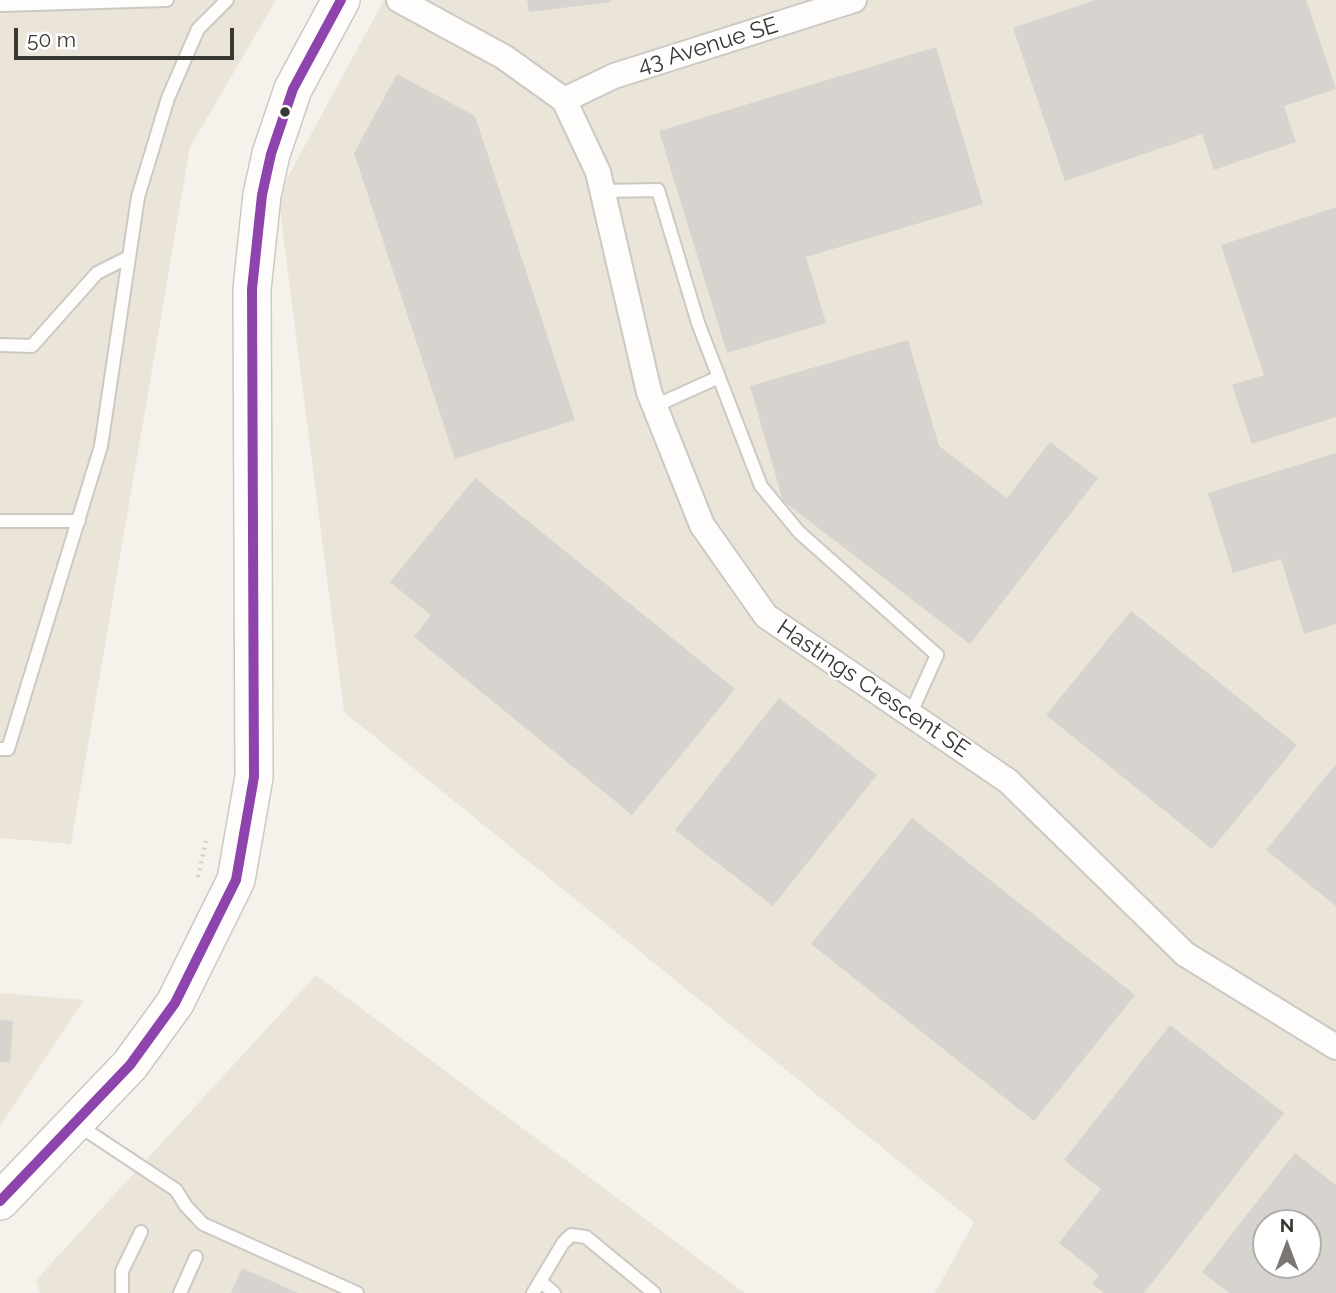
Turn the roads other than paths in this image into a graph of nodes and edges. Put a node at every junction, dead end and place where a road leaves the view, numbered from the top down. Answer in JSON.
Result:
{"nodes":[{"id":1,"x":167,"y":0,"type":"edge"},
{"id":2,"x":227,"y":0,"type":"edge"},
{"id":3,"x":399,"y":0,"type":"edge"},
{"id":4,"x":854,"y":0,"type":"edge"},
{"id":5,"x":335,"y":2,"type":"edge"},
{"id":6,"x":0,"y":5,"type":"edge"},
{"id":7,"x":564,"y":100,"type":"junction"},
{"id":8,"x":602,"y":191,"type":"junction"},
{"id":9,"x":130,"y":257,"type":"junction"},
{"id":10,"x":0,"y":345,"type":"edge"},
{"id":11,"x":719,"y":377,"type":"junction"},
{"id":12,"x":655,"y":406,"type":"junction"},
{"id":13,"x":0,"y":521,"type":"edge"},
{"id":14,"x":79,"y":521,"type":"junction"},
{"id":15,"x":910,"y":715,"type":"junction"},
{"id":16,"x":0,"y":749,"type":"edge"},
{"id":17,"x":1336,"y":1047,"type":"edge"},
{"id":18,"x":75,"y":1123,"type":"junction"},
{"id":19,"x":0,"y":1201,"type":"edge"},
{"id":20,"x":141,"y":1232,"type":"dead end"},
{"id":21,"x":195,"y":1257,"type":"dead end"},
{"id":22,"x":540,"y":1281,"type":"junction"},
{"id":23,"x":122,"y":1293,"type":"edge"},
{"id":24,"x":180,"y":1293,"type":"edge"},
{"id":25,"x":357,"y":1293,"type":"edge"},
{"id":26,"x":533,"y":1293,"type":"edge"},
{"id":27,"x":554,"y":1293,"type":"edge"},
{"id":28,"x":654,"y":1293,"type":"edge"}],
"edges":[{"from":1,"to":6,"type":"lane"},
{"from":2,"to":9,"type":"lane"},
{"from":3,"to":7,"type":"street","name":"Hastings Crescent SE"},
{"from":4,"to":7,"type":"street","name":"43 Avenue SE"},
{"from":5,"to":18,"type":"street"},
{"from":7,"to":8,"type":"street","name":"Hastings Crescent SE"},
{"from":8,"to":11,"type":"lane"},
{"from":8,"to":12,"type":"street","name":"Hastings Crescent SE"},
{"from":9,"to":10,"type":"lane"},
{"from":9,"to":14,"type":"lane"},
{"from":11,"to":12,"type":"lane"},
{"from":11,"to":15,"type":"lane"},
{"from":12,"to":15,"type":"street","name":"Hastings Crescent SE"},
{"from":13,"to":14,"type":"lane"},
{"from":14,"to":16,"type":"lane"},
{"from":15,"to":17,"type":"street","name":"Hastings Crescent SE"},
{"from":18,"to":19,"type":"street"},
{"from":18,"to":25,"type":"lane"},
{"from":20,"to":23,"type":"lane"},
{"from":21,"to":24,"type":"lane"},
{"from":22,"to":26,"type":"lane"},
{"from":22,"to":27,"type":"lane"},
{"from":22,"to":28,"type":"lane"}]}
